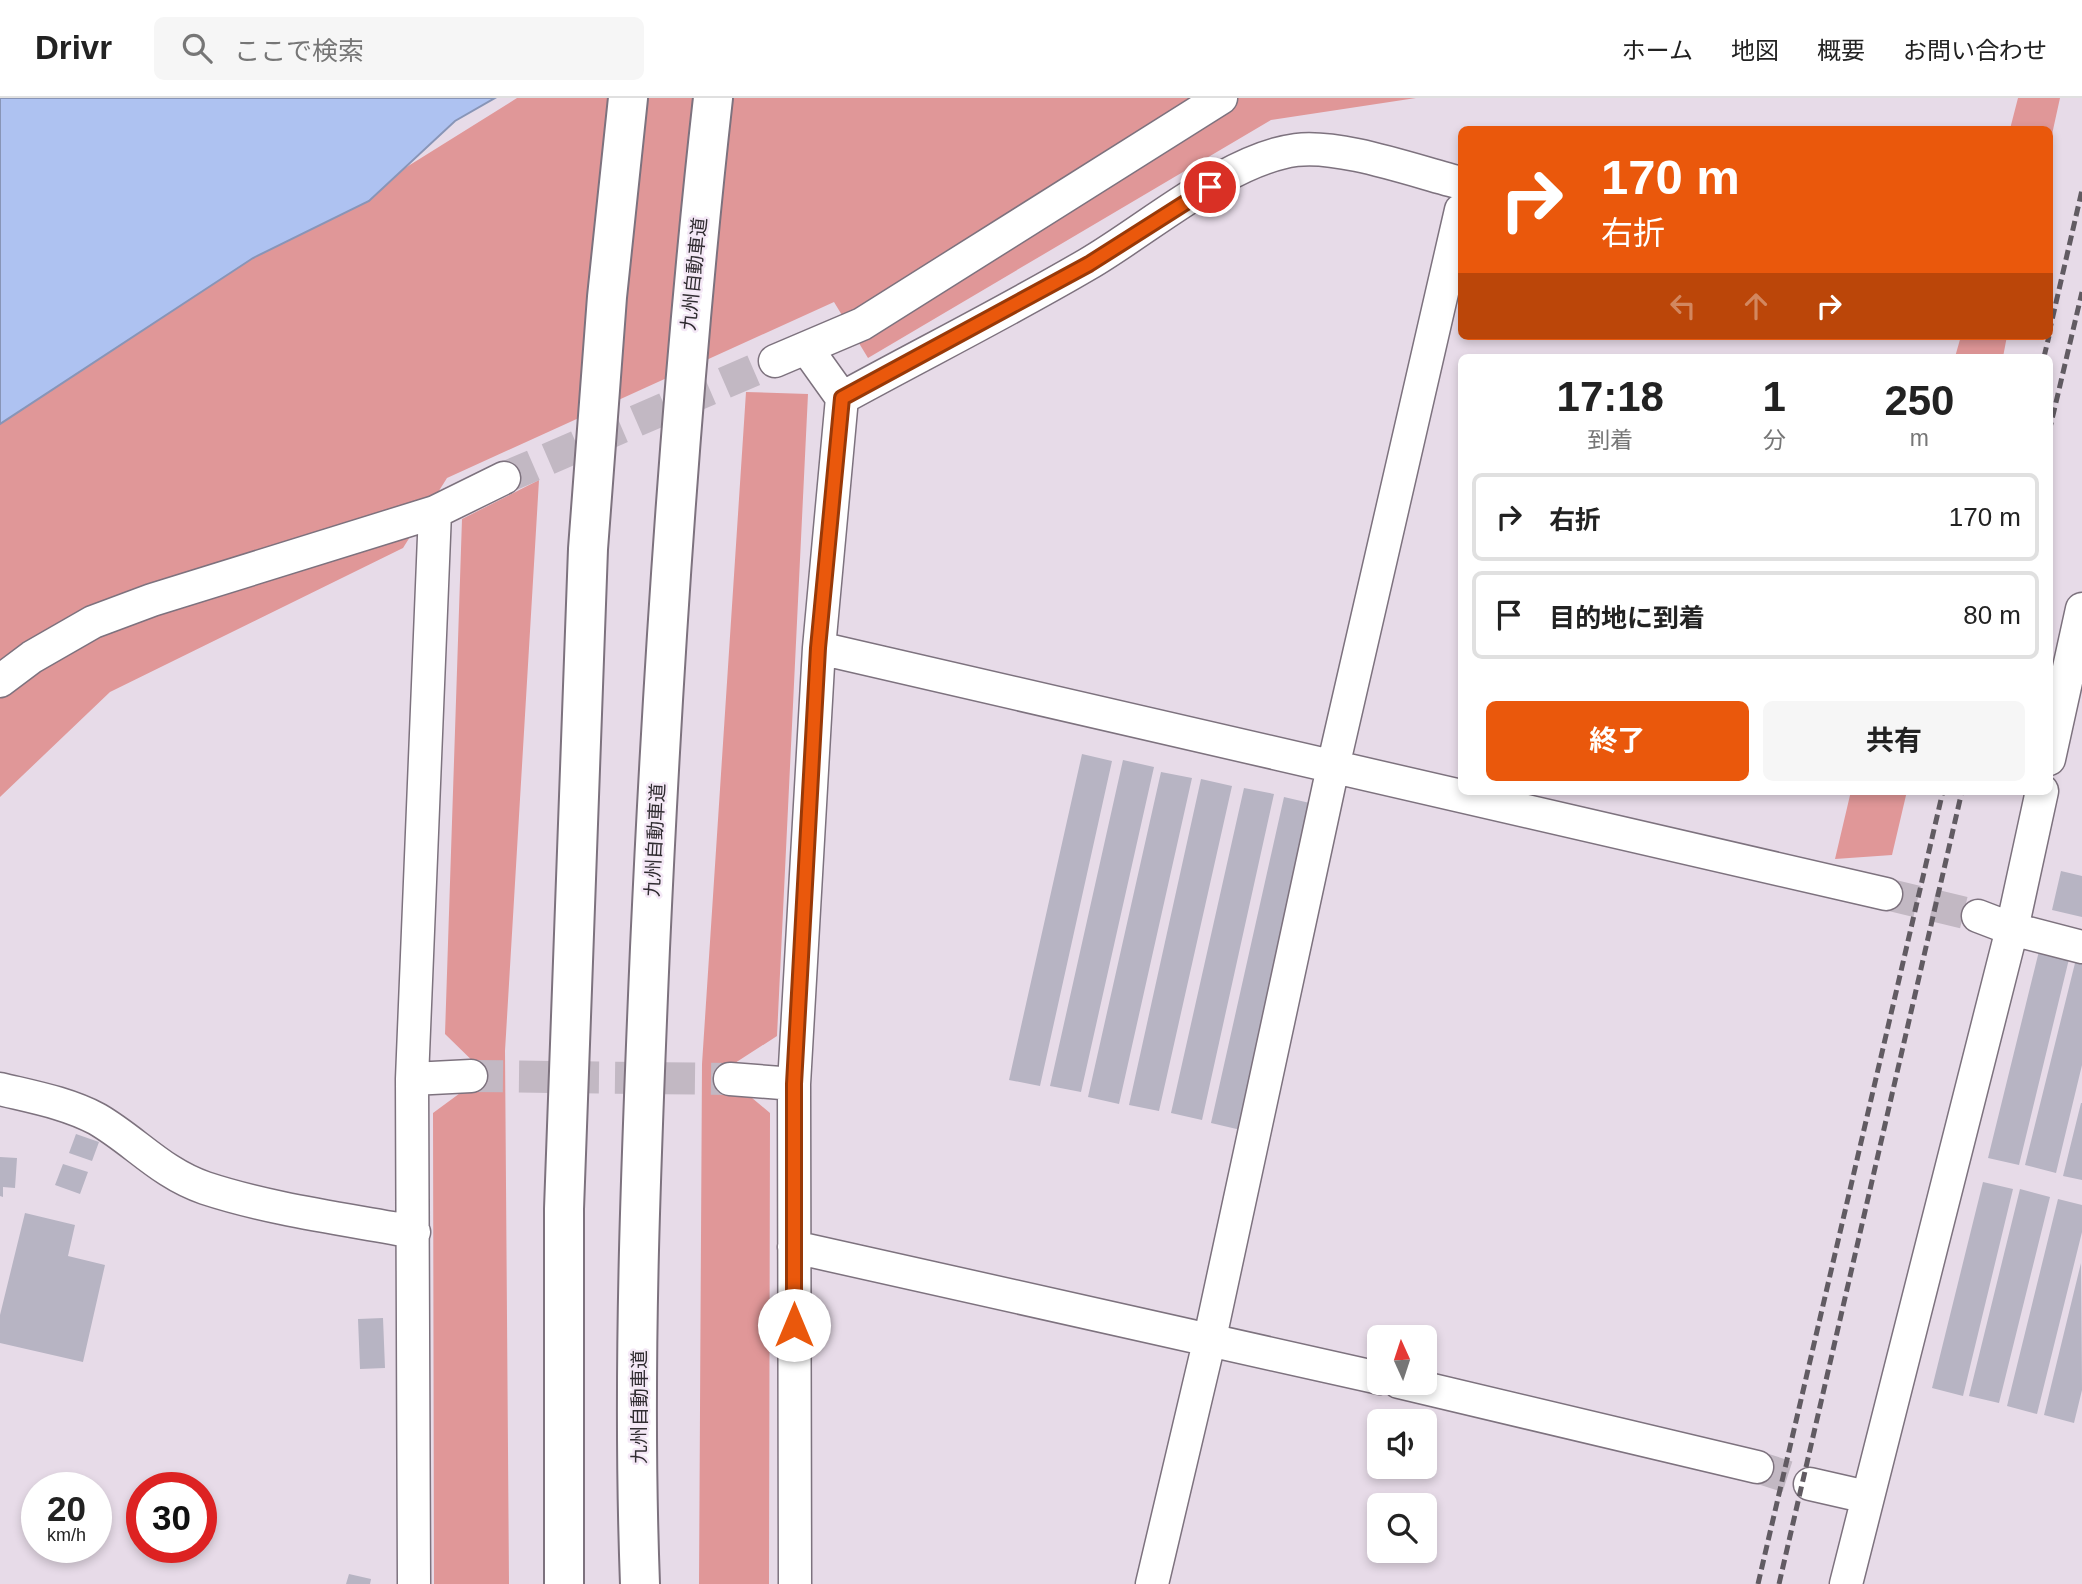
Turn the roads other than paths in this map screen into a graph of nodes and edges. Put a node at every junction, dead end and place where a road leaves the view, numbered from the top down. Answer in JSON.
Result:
{"nodes":[{"id":1,"x":628,"y":98,"type":"edge"},
{"id":2,"x":712,"y":98,"type":"edge"},
{"id":3,"x":1221,"y":98,"type":"edge"},
{"id":4,"x":1458,"y":182,"type":"edge"},
{"id":5,"x":1458,"y":223,"type":"edge"},
{"id":6,"x":807,"y":349,"type":"junction"},
{"id":7,"x":775,"y":361,"type":"tunnel mouth"},
{"id":8,"x":842,"y":398,"type":"junction"},
{"id":9,"x":504,"y":478,"type":"tunnel mouth"},
{"id":10,"x":435,"y":512,"type":"junction"},
{"id":11,"x":2082,"y":609,"type":"edge"},
{"id":12,"x":818,"y":648,"type":"junction"},
{"id":13,"x":0,"y":681,"type":"edge"},
{"id":14,"x":2053,"y":741,"type":"edge"},
{"id":15,"x":1333,"y":767,"type":"junction"},
{"id":16,"x":2041,"y":795,"type":"edge"},
{"id":17,"x":1886,"y":894,"type":"tunnel mouth"},
{"id":18,"x":1978,"y":916,"type":"tunnel mouth"},
{"id":19,"x":2012,"y":929,"type":"junction"},
{"id":20,"x":2082,"y":947,"type":"edge"},
{"id":21,"x":471,"y":1076,"type":"tunnel mouth"},
{"id":22,"x":412,"y":1079,"type":"junction"},
{"id":23,"x":730,"y":1079,"type":"tunnel mouth"},
{"id":24,"x":794,"y":1084,"type":"junction"},
{"id":25,"x":0,"y":1089,"type":"edge"},
{"id":26,"x":414,"y":1232,"type":"junction"},
{"id":27,"x":794,"y":1247,"type":"junction"},
{"id":28,"x":1210,"y":1338,"type":"junction"},
{"id":29,"x":1367,"y":1375,"type":"edge"},
{"id":30,"x":1437,"y":1391,"type":"edge"},
{"id":31,"x":1757,"y":1468,"type":"tunnel mouth"},
{"id":32,"x":1810,"y":1484,"type":"tunnel mouth"},
{"id":33,"x":1867,"y":1497,"type":"junction"},
{"id":34,"x":414,"y":1584,"type":"edge"},
{"id":35,"x":564,"y":1584,"type":"edge"},
{"id":36,"x":640,"y":1584,"type":"edge"},
{"id":37,"x":795,"y":1584,"type":"edge"},
{"id":38,"x":1152,"y":1584,"type":"edge"},
{"id":39,"x":1846,"y":1584,"type":"edge"}],
"edges":[{"from":1,"to":35,"type":"highway"},
{"from":2,"to":36,"type":"highway","name":"九州自動車道"},
{"from":3,"to":6,"type":"street"},
{"from":4,"to":8,"type":"street"},
{"from":5,"to":15,"type":"street"},
{"from":6,"to":7,"type":"street"},
{"from":6,"to":8,"type":"street"},
{"from":8,"to":12,"type":"street"},
{"from":9,"to":10,"type":"street"},
{"from":10,"to":13,"type":"street"},
{"from":10,"to":22,"type":"street"},
{"from":11,"to":14,"type":"street"},
{"from":12,"to":15,"type":"street"},
{"from":12,"to":24,"type":"street"},
{"from":15,"to":17,"type":"street"},
{"from":15,"to":28,"type":"street"},
{"from":16,"to":19,"type":"street"},
{"from":18,"to":19,"type":"street"},
{"from":19,"to":20,"type":"street"},
{"from":19,"to":33,"type":"street"},
{"from":21,"to":22,"type":"street"},
{"from":22,"to":26,"type":"street"},
{"from":23,"to":24,"type":"street"},
{"from":24,"to":27,"type":"street"},
{"from":25,"to":26,"type":"street"},
{"from":26,"to":34,"type":"street"},
{"from":27,"to":28,"type":"street"},
{"from":27,"to":37,"type":"street"},
{"from":28,"to":29,"type":"street"},
{"from":28,"to":38,"type":"street"},
{"from":30,"to":31,"type":"street"},
{"from":32,"to":33,"type":"street"},
{"from":33,"to":39,"type":"street"}]}
